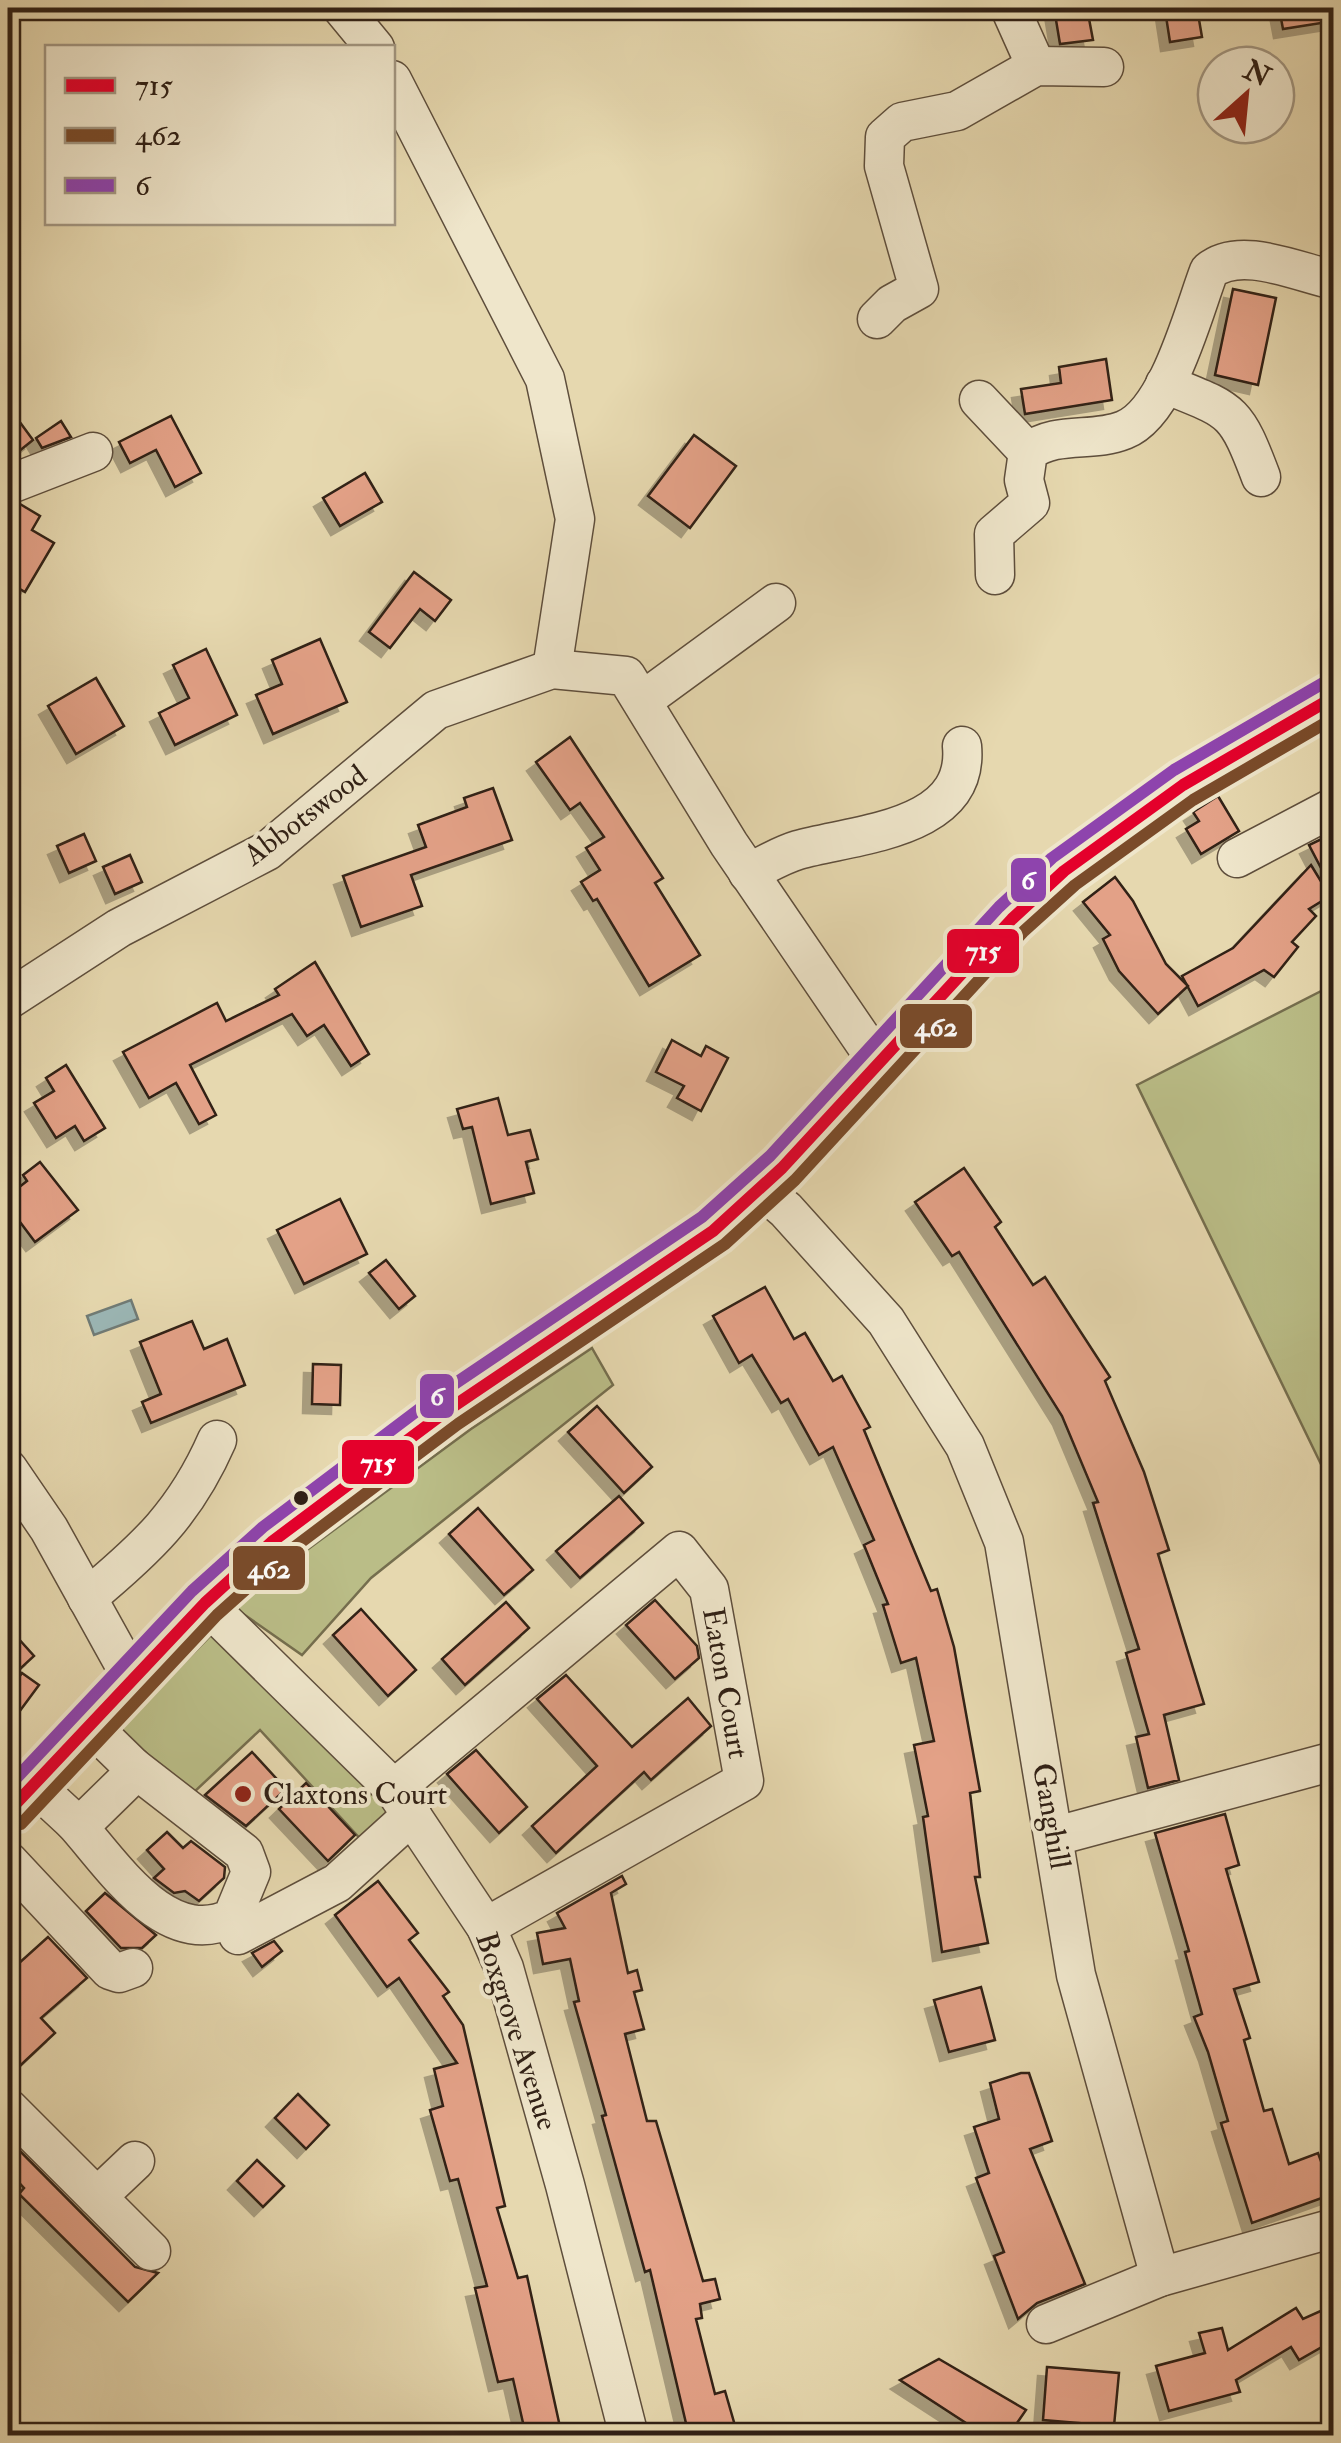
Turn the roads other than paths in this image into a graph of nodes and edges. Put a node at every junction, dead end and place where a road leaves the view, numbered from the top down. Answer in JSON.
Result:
{"nodes":[{"id":1,"x":342,"y":8,"type":"edge"},
{"id":2,"x":1010,"y":8,"type":"edge"},
{"id":3,"x":372,"y":45,"type":"edge"},
{"id":4,"x":1036,"y":66,"type":"junction"},
{"id":5,"x":1104,"y":67,"type":"dead end"},
{"id":6,"x":395,"y":86,"type":"edge"},
{"id":7,"x":1334,"y":280,"type":"edge"},
{"id":8,"x":877,"y":319,"type":"dead end"},
{"id":9,"x":1166,"y":384,"type":"junction"},
{"id":10,"x":979,"y":400,"type":"dead end"},
{"id":11,"x":93,"y":452,"type":"dead end"},
{"id":12,"x":1028,"y":452,"type":"junction"},
{"id":13,"x":1261,"y":477,"type":"dead end"},
{"id":14,"x":8,"y":485,"type":"edge"},
{"id":15,"x":995,"y":575,"type":"dead end"},
{"id":16,"x":776,"y":604,"type":"dead end"},
{"id":17,"x":552,"y":669,"type":"junction"},
{"id":18,"x":1334,"y":696,"type":"edge"},
{"id":19,"x":642,"y":701,"type":"junction"},
{"id":20,"x":962,"y":746,"type":"dead end"},
{"id":21,"x":1334,"y":807,"type":"edge"},
{"id":22,"x":1236,"y":858,"type":"dead end"},
{"id":23,"x":748,"y":873,"type":"junction"},
{"id":24,"x":8,"y":1000,"type":"edge"},
{"id":25,"x":881,"y":1059,"type":"junction"},
{"id":26,"x":760,"y":1188,"type":"junction"},
{"id":27,"x":218,"y":1440,"type":"dead end"},
{"id":28,"x":8,"y":1470,"type":"edge"},
{"id":29,"x":87,"y":1598,"type":"junction"},
{"id":30,"x":205,"y":1603,"type":"junction"},
{"id":31,"x":134,"y":1682,"type":"junction"},
{"id":32,"x":91,"y":1726,"type":"junction"},
{"id":33,"x":1334,"y":1760,"type":"edge"},
{"id":34,"x":132,"y":1767,"type":"junction"},
{"id":35,"x":21,"y":1799,"type":"edge"},
{"id":36,"x":403,"y":1802,"type":"junction"},
{"id":37,"x":74,"y":1822,"type":"junction"},
{"id":38,"x":1056,"y":1836,"type":"junction"},
{"id":39,"x":8,"y":1861,"type":"edge"},
{"id":40,"x":486,"y":1927,"type":"junction"},
{"id":41,"x":238,"y":1935,"type":"dead end"},
{"id":42,"x":133,"y":1968,"type":"dead end"},
{"id":43,"x":8,"y":2108,"type":"edge"},
{"id":44,"x":135,"y":2161,"type":"dead end"},
{"id":45,"x":97,"y":2197,"type":"junction"},
{"id":46,"x":1334,"y":2228,"type":"edge"},
{"id":47,"x":151,"y":2251,"type":"dead end"},
{"id":48,"x":1160,"y":2277,"type":"junction"},
{"id":49,"x":1046,"y":2324,"type":"dead end"},
{"id":50,"x":629,"y":2436,"type":"edge"}],
"edges":[{"from":1,"to":3,"type":"street"},
{"from":2,"to":4,"type":"street"},
{"from":4,"to":5,"type":"street"},
{"from":4,"to":8,"type":"street"},
{"from":6,"to":17,"type":"street"},
{"from":7,"to":9,"type":"street"},
{"from":9,"to":12,"type":"street"},
{"from":9,"to":13,"type":"street"},
{"from":10,"to":12,"type":"street"},
{"from":11,"to":14,"type":"street"},
{"from":12,"to":15,"type":"street"},
{"from":16,"to":19,"type":"street"},
{"from":17,"to":19,"type":"street","name":"Abbotswood"},
{"from":17,"to":24,"type":"street","name":"Abbotswood"},
{"from":18,"to":25,"type":"main road"},
{"from":19,"to":23,"type":"street","name":"Abbotswood"},
{"from":20,"to":23,"type":"street"},
{"from":21,"to":22,"type":"street"},
{"from":23,"to":25,"type":"street","name":"Abbotswood"},
{"from":25,"to":26,"type":"main road"},
{"from":26,"to":30,"type":"main road"},
{"from":26,"to":38,"type":"street","name":"Ganghill"},
{"from":27,"to":29,"type":"street"},
{"from":28,"to":29,"type":"street"},
{"from":29,"to":31,"type":"street"},
{"from":30,"to":31,"type":"main road"},
{"from":30,"to":36,"type":"street","name":"Boxgrove Avenue"},
{"from":31,"to":32,"type":"main road"},
{"from":32,"to":34,"type":"street"},
{"from":32,"to":35,"type":"main road"},
{"from":33,"to":38,"type":"street"},
{"from":34,"to":37,"type":"street"},
{"from":34,"to":37,"type":"street"},
{"from":35,"to":37,"type":"street"},
{"from":36,"to":40,"type":"street","name":"Boxgrove Avenue"},
{"from":36,"to":40,"type":"street","name":"Eaton Court"},
{"from":36,"to":41,"type":"street"},
{"from":38,"to":48,"type":"street","name":"Ganghill"},
{"from":39,"to":42,"type":"street"},
{"from":40,"to":50,"type":"street","name":"Boxgrove Avenue"},
{"from":43,"to":45,"type":"street"},
{"from":44,"to":45,"type":"street"},
{"from":45,"to":47,"type":"street"},
{"from":46,"to":48,"type":"street"},
{"from":48,"to":49,"type":"street"}]}
